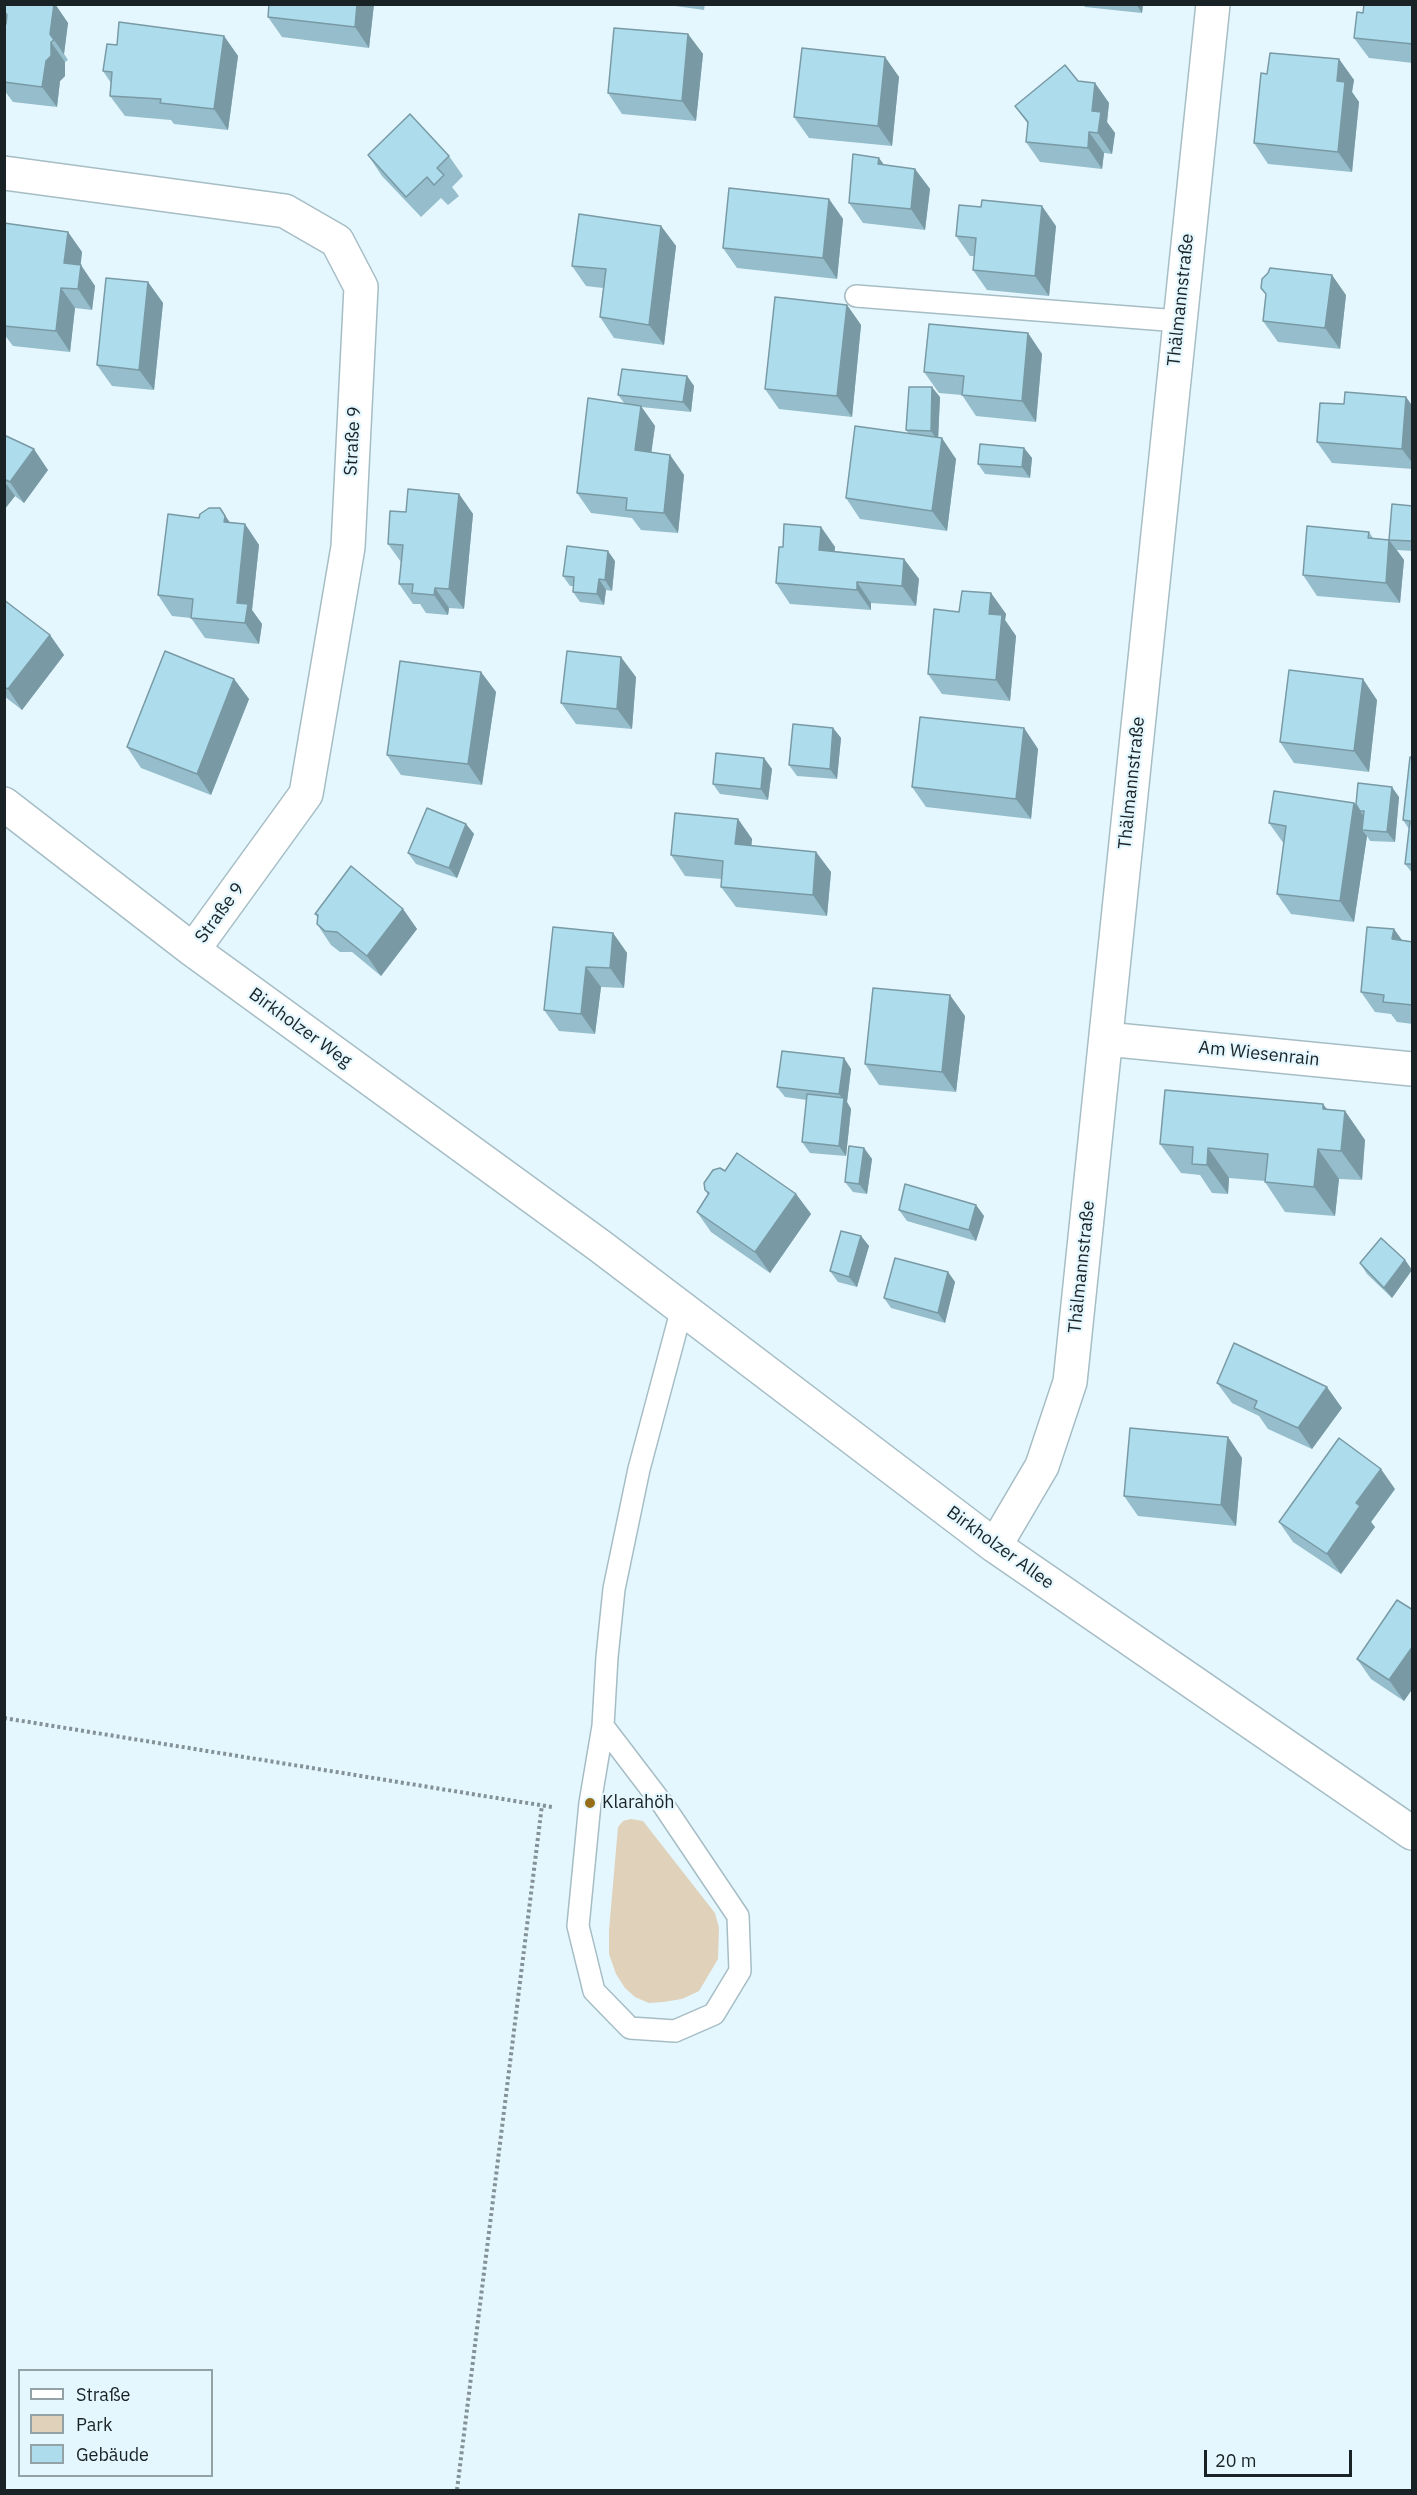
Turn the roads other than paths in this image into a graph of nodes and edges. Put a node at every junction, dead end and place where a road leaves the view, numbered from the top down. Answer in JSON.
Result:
{"nodes":[{"id":1,"x":1213,"y":4,"type":"edge"},
{"id":2,"x":4,"y":173,"type":"edge"},
{"id":3,"x":856,"y":296,"type":"dead end"},
{"id":4,"x":1179,"y":321,"type":"junction"},
{"id":5,"x":4,"y":804,"type":"edge"},
{"id":6,"x":193,"y":950,"type":"junction"},
{"id":7,"x":1106,"y":1039,"type":"junction"},
{"id":8,"x":1413,"y":1069,"type":"edge"},
{"id":9,"x":600,"y":1246,"type":"joint"},
{"id":10,"x":682,"y":1308,"type":"junction"},
{"id":11,"x":996,"y":1546,"type":"junction"},
{"id":12,"x":603,"y":1726,"type":"junction"},
{"id":13,"x":1413,"y":1833,"type":"edge"}],
"edges":[{"from":1,"to":4,"type":"street","name":"Thälmannstraße"},
{"from":2,"to":6,"type":"street","name":"Straße 9"},
{"from":3,"to":4,"type":"lane"},
{"from":4,"to":7,"type":"street","name":"Thälmannstraße"},
{"from":5,"to":6,"type":"street","name":"Birkholzer Weg"},
{"from":6,"to":9,"type":"street","name":"Birkholzer Weg"},
{"from":7,"to":8,"type":"street","name":"Am Wiesenrain"},
{"from":7,"to":11,"type":"street","name":"Thälmannstraße"},
{"from":9,"to":10,"type":"street","name":"Birkholzer Allee"},
{"from":10,"to":11,"type":"street","name":"Birkholzer Allee"},
{"from":10,"to":12,"type":"lane"},
{"from":11,"to":13,"type":"street","name":"Birkholzer Allee"},
{"from":12,"to":12,"type":"lane"}]}
